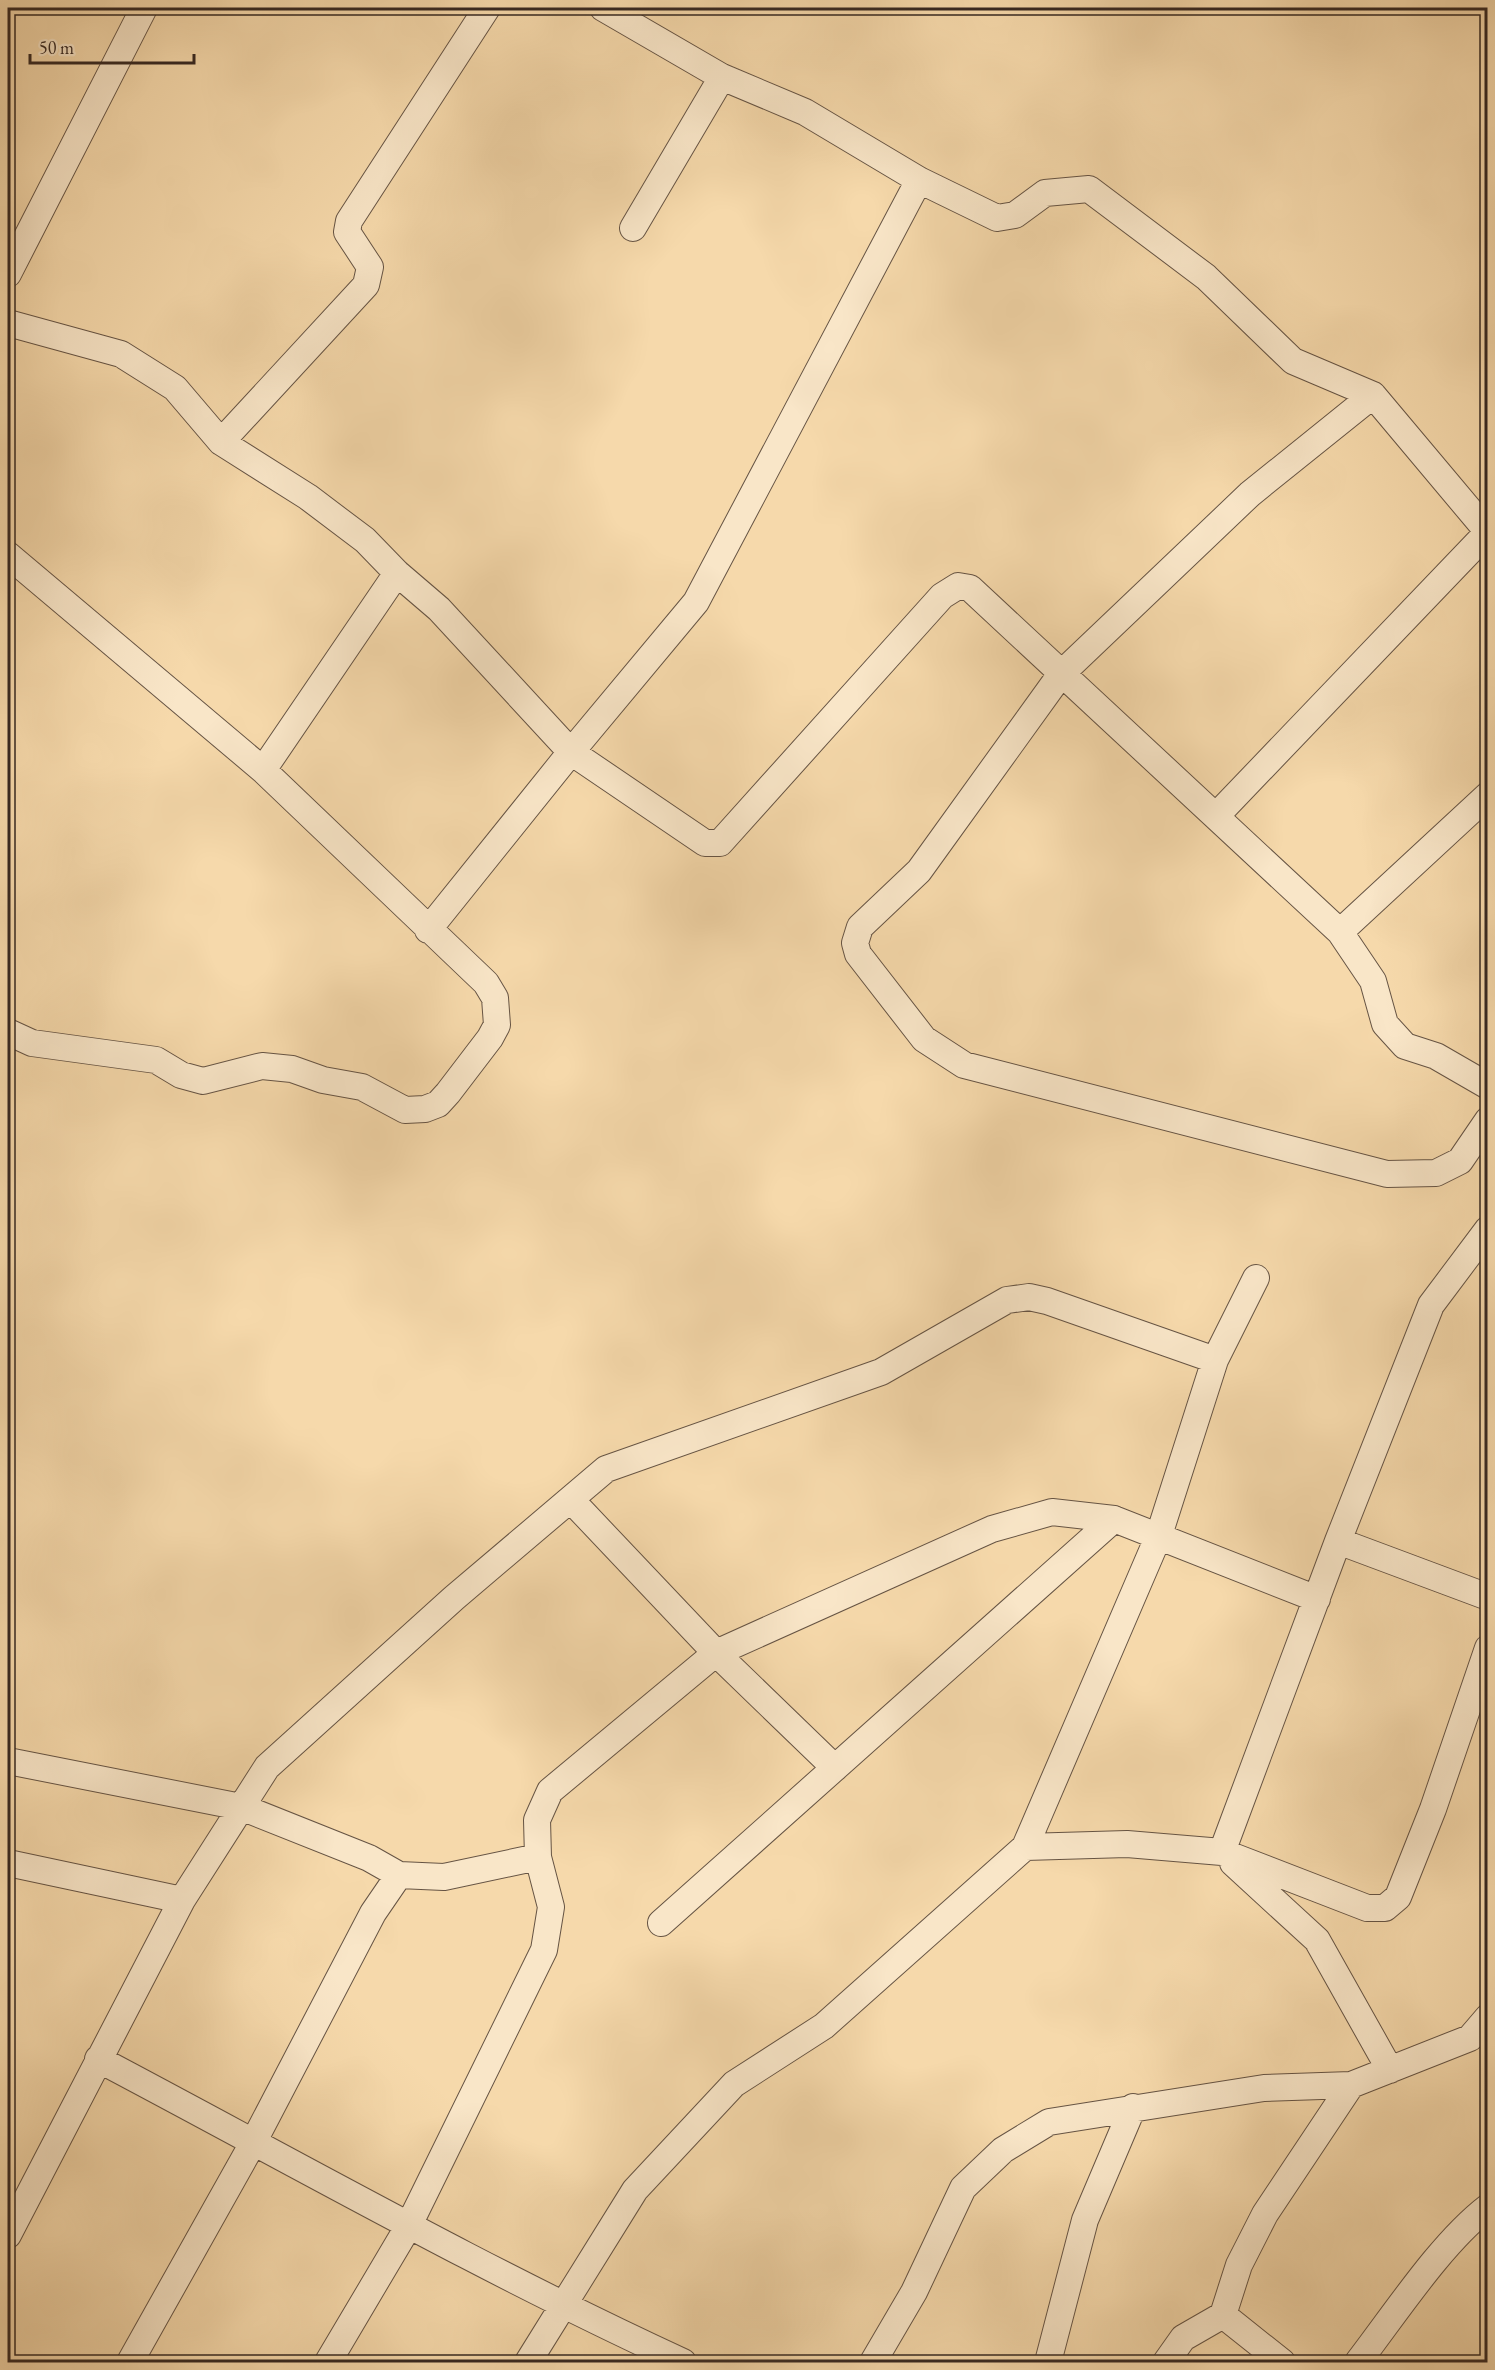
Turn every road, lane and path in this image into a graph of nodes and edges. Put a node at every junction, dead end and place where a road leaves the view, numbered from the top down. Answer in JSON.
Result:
{"nodes":[{"id":1,"x":144,"y":8,"type":"edge"},
{"id":2,"x":487,"y":8,"type":"edge"},
{"id":3,"x":603,"y":8,"type":"edge"},
{"id":4,"x":722,"y":77,"type":"junction"},
{"id":5,"x":919,"y":180,"type":"junction"},
{"id":6,"x":633,"y":228,"type":"dead end"},
{"id":7,"x":8,"y":274,"type":"edge"},
{"id":8,"x":8,"y":323,"type":"edge"},
{"id":9,"x":1373,"y":395,"type":"junction"},
{"id":10,"x":220,"y":442,"type":"junction"},
{"id":11,"x":1488,"y":532,"type":"edge"},
{"id":12,"x":8,"y":555,"type":"edge"},
{"id":13,"x":397,"y":573,"type":"junction"},
{"id":14,"x":1061,"y":674,"type":"junction"},
{"id":15,"x":571,"y":752,"type":"junction"},
{"id":16,"x":263,"y":770,"type":"junction"},
{"id":17,"x":1488,"y":795,"type":"edge"},
{"id":18,"x":1217,"y":815,"type":"junction"},
{"id":19,"x":428,"y":930,"type":"junction"},
{"id":20,"x":1340,"y":932,"type":"junction"},
{"id":21,"x":8,"y":1032,"type":"edge"},
{"id":22,"x":1488,"y":1086,"type":"edge"},
{"id":23,"x":1488,"y":1120,"type":"edge"},
{"id":24,"x":1488,"y":1229,"type":"edge"},
{"id":25,"x":1256,"y":1278,"type":"dead end"},
{"id":26,"x":1215,"y":1360,"type":"junction"},
{"id":27,"x":572,"y":1501,"type":"junction"},
{"id":28,"x":1114,"y":1519,"type":"junction"},
{"id":29,"x":1159,"y":1535,"type":"junction"},
{"id":30,"x":1338,"y":1541,"type":"junction"},
{"id":31,"x":1488,"y":1597,"type":"edge"},
{"id":32,"x":1317,"y":1599,"type":"junction"},
{"id":33,"x":1488,"y":1648,"type":"edge"},
{"id":34,"x":716,"y":1653,"type":"junction"},
{"id":35,"x":1478,"y":1707,"type":"edge"},
{"id":36,"x":8,"y":1761,"type":"edge"},
{"id":37,"x":835,"y":1768,"type":"junction"},
{"id":38,"x":241,"y":1807,"type":"junction"},
{"id":39,"x":1025,"y":1847,"type":"junction"},
{"id":40,"x":1222,"y":1852,"type":"junction"},
{"id":41,"x":538,"y":1857,"type":"junction"},
{"id":42,"x":8,"y":1863,"type":"edge"},
{"id":43,"x":399,"y":1875,"type":"junction"},
{"id":44,"x":182,"y":1900,"type":"junction"},
{"id":45,"x":661,"y":1923,"type":"dead end"},
{"id":46,"x":1488,"y":2017,"type":"edge"},
{"id":47,"x":99,"y":2059,"type":"junction"},
{"id":48,"x":1390,"y":2070,"type":"junction"},
{"id":49,"x":1351,"y":2085,"type":"junction"},
{"id":50,"x":1133,"y":2107,"type":"junction"},
{"id":51,"x":254,"y":2141,"type":"junction"},
{"id":52,"x":1488,"y":2207,"type":"edge"},
{"id":53,"x":408,"y":2227,"type":"junction"},
{"id":54,"x":8,"y":2235,"type":"edge"},
{"id":55,"x":561,"y":2306,"type":"junction"},
{"id":56,"x":1223,"y":2315,"type":"junction"},
{"id":57,"x":130,"y":2362,"type":"edge"},
{"id":58,"x":328,"y":2362,"type":"edge"},
{"id":59,"x":528,"y":2362,"type":"edge"},
{"id":60,"x":683,"y":2362,"type":"edge"},
{"id":61,"x":873,"y":2362,"type":"edge"},
{"id":62,"x":1048,"y":2362,"type":"edge"},
{"id":63,"x":1166,"y":2362,"type":"edge"},
{"id":64,"x":1282,"y":2362,"type":"edge"},
{"id":65,"x":1358,"y":2362,"type":"edge"}],
"edges":[{"from":1,"to":7,"type":"street"},
{"from":2,"to":10,"type":"street"},
{"from":3,"to":4,"type":"street"},
{"from":4,"to":5,"type":"street"},
{"from":4,"to":6,"type":"street"},
{"from":5,"to":9,"type":"street"},
{"from":5,"to":15,"type":"street"},
{"from":8,"to":10,"type":"street"},
{"from":9,"to":11,"type":"street"},
{"from":9,"to":14,"type":"street"},
{"from":10,"to":13,"type":"street"},
{"from":11,"to":18,"type":"street"},
{"from":12,"to":16,"type":"street"},
{"from":13,"to":15,"type":"street"},
{"from":13,"to":16,"type":"street"},
{"from":14,"to":15,"type":"street"},
{"from":14,"to":18,"type":"street"},
{"from":14,"to":23,"type":"street"},
{"from":15,"to":19,"type":"street"},
{"from":16,"to":19,"type":"street"},
{"from":17,"to":20,"type":"street"},
{"from":18,"to":20,"type":"street"},
{"from":19,"to":21,"type":"street"},
{"from":20,"to":22,"type":"street"},
{"from":24,"to":30,"type":"street"},
{"from":25,"to":26,"type":"street"},
{"from":26,"to":27,"type":"street"},
{"from":26,"to":29,"type":"street"},
{"from":27,"to":34,"type":"street"},
{"from":27,"to":38,"type":"street"},
{"from":28,"to":29,"type":"street"},
{"from":28,"to":34,"type":"street"},
{"from":28,"to":37,"type":"street"},
{"from":29,"to":32,"type":"street"},
{"from":29,"to":39,"type":"street"},
{"from":30,"to":31,"type":"street"},
{"from":30,"to":32,"type":"street"},
{"from":32,"to":40,"type":"street"},
{"from":33,"to":35,"type":"street"},
{"from":34,"to":37,"type":"street"},
{"from":34,"to":41,"type":"street"},
{"from":35,"to":40,"type":"street"},
{"from":36,"to":38,"type":"street"},
{"from":37,"to":45,"type":"street"},
{"from":38,"to":43,"type":"street"},
{"from":38,"to":44,"type":"street"},
{"from":39,"to":40,"type":"street"},
{"from":39,"to":55,"type":"street"},
{"from":40,"to":48,"type":"street"},
{"from":41,"to":43,"type":"street"},
{"from":41,"to":53,"type":"street"},
{"from":42,"to":44,"type":"street"},
{"from":43,"to":51,"type":"street"},
{"from":44,"to":47,"type":"street"},
{"from":46,"to":48,"type":"street"},
{"from":47,"to":51,"type":"street"},
{"from":47,"to":54,"type":"street"},
{"from":48,"to":49,"type":"street"},
{"from":49,"to":50,"type":"street"},
{"from":49,"to":56,"type":"street"},
{"from":50,"to":61,"type":"street"},
{"from":50,"to":62,"type":"street"},
{"from":51,"to":53,"type":"street"},
{"from":51,"to":57,"type":"street"},
{"from":52,"to":65,"type":"street"},
{"from":53,"to":55,"type":"street"},
{"from":53,"to":58,"type":"street"},
{"from":55,"to":59,"type":"street"},
{"from":55,"to":60,"type":"street"},
{"from":56,"to":63,"type":"street"},
{"from":56,"to":64,"type":"street"}]}
